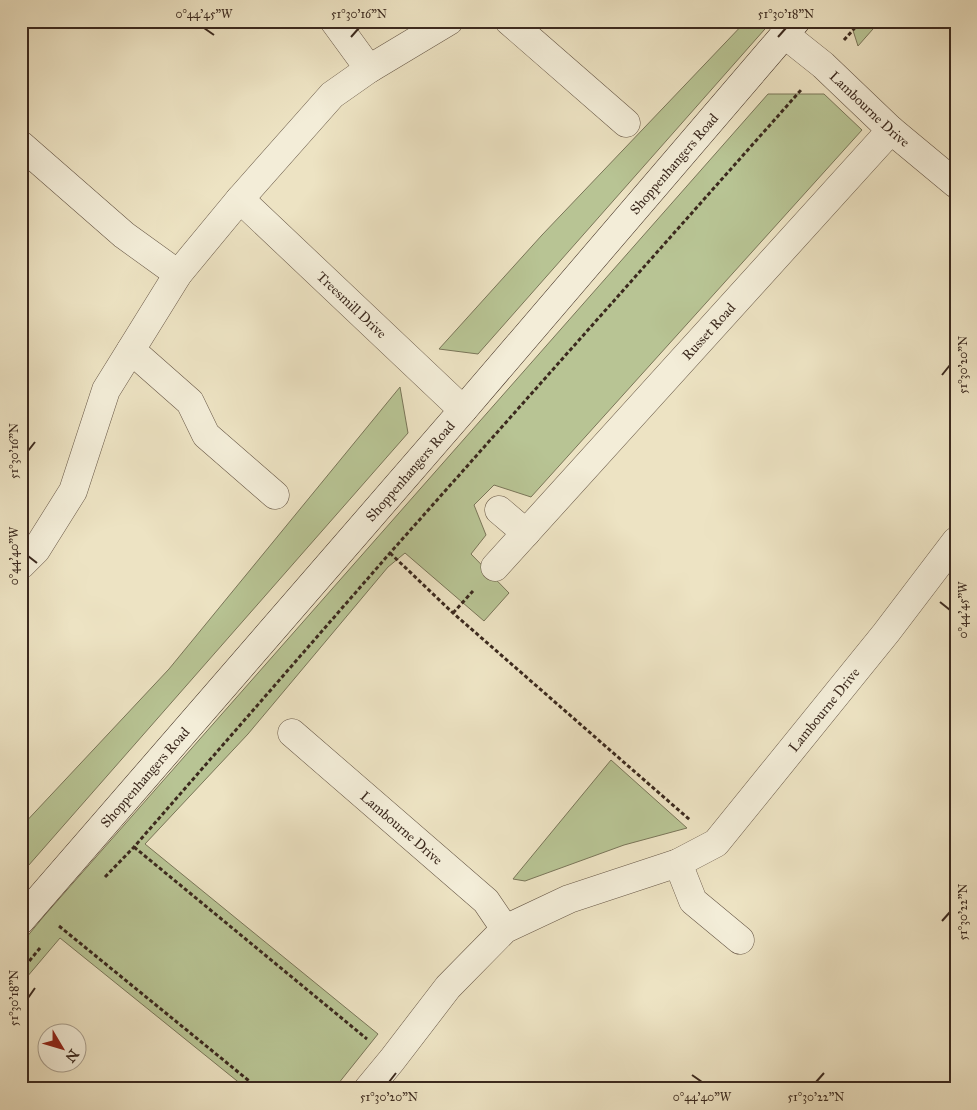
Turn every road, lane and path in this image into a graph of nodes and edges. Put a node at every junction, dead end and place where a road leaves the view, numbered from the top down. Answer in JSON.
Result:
{"nodes":[{"id":1,"x":334,"y":21,"type":"edge"},
{"id":2,"x":448,"y":21,"type":"edge"},
{"id":3,"x":509,"y":21,"type":"edge"},
{"id":4,"x":861,"y":21,"type":"edge"},
{"id":5,"x":790,"y":28,"type":"edge"},
{"id":6,"x":823,"y":65,"type":"junction"},
{"id":7,"x":369,"y":69,"type":"junction"},
{"id":8,"x":626,"y":123,"type":"dead end"},
{"id":9,"x":891,"y":130,"type":"junction"},
{"id":10,"x":21,"y":145,"type":"edge"},
{"id":11,"x":956,"y":184,"type":"edge"},
{"id":12,"x":240,"y":199,"type":"junction"},
{"id":13,"x":178,"y":274,"type":"junction"},
{"id":14,"x":131,"y":350,"type":"junction"},
{"id":15,"x":463,"y":410,"type":"junction"},
{"id":16,"x":275,"y":495,"type":"dead end"},
{"id":17,"x":499,"y":510,"type":"dead end"},
{"id":18,"x":526,"y":533,"type":"junction"},
{"id":19,"x":956,"y":541,"type":"edge"},
{"id":20,"x":390,"y":553,"type":"junction"},
{"id":21,"x":21,"y":565,"type":"edge"},
{"id":22,"x":496,"y":566,"type":"dead end"},
{"id":23,"x":292,"y":733,"type":"dead end"},
{"id":24,"x":716,"y":843,"type":"junction"},
{"id":25,"x":134,"y":847,"type":"junction"},
{"id":26,"x":678,"y":863,"type":"junction"},
{"id":27,"x":100,"y":883,"type":"dead end"},
{"id":28,"x":65,"y":918,"type":"dead end"},
{"id":29,"x":21,"y":920,"type":"edge"},
{"id":30,"x":505,"y":929,"type":"junction"},
{"id":31,"x":740,"y":940,"type":"dead end"},
{"id":32,"x":46,"y":941,"type":"dead end"},
{"id":33,"x":21,"y":971,"type":"edge"},
{"id":34,"x":392,"y":1060,"type":"junction"},
{"id":35,"x":259,"y":1089,"type":"edge"},
{"id":36,"x":368,"y":1089,"type":"edge"}],
"edges":[{"from":1,"to":7,"type":"street"},
{"from":2,"to":7,"type":"street"},
{"from":3,"to":8,"type":"street"},
{"from":4,"to":6,"type":"path"},
{"from":5,"to":6,"type":"street","name":"Lambourne Drive"},
{"from":5,"to":15,"type":"street","name":"Shoppenhangers Road"},
{"from":6,"to":9,"type":"street","name":"Lambourne Drive"},
{"from":6,"to":20,"type":"path"},
{"from":7,"to":12,"type":"street"},
{"from":9,"to":11,"type":"street","name":"Lambourne Drive"},
{"from":9,"to":18,"type":"street","name":"Russet Road"},
{"from":10,"to":13,"type":"street"},
{"from":12,"to":13,"type":"street"},
{"from":12,"to":15,"type":"street","name":"Treesmill Drive"},
{"from":13,"to":14,"type":"street"},
{"from":14,"to":16,"type":"street"},
{"from":14,"to":21,"type":"street"},
{"from":15,"to":29,"type":"street","name":"Shoppenhangers Road"},
{"from":17,"to":18,"type":"street"},
{"from":18,"to":22,"type":"street","name":"Russet Road"},
{"from":19,"to":24,"type":"street","name":"Lambourne Drive"},
{"from":20,"to":24,"type":"path"},
{"from":20,"to":25,"type":"path"},
{"from":23,"to":30,"type":"street","name":"Lambourne Drive"},
{"from":24,"to":26,"type":"street","name":"Lambourne Drive"},
{"from":25,"to":27,"type":"path"},
{"from":25,"to":34,"type":"path"},
{"from":26,"to":30,"type":"street","name":"Lambourne Drive"},
{"from":26,"to":31,"type":"street"},
{"from":28,"to":35,"type":"path"},
{"from":30,"to":34,"type":"street","name":"Lambourne Drive"},
{"from":32,"to":33,"type":"path"},
{"from":34,"to":36,"type":"street","name":"Lambourne Drive"}]}
